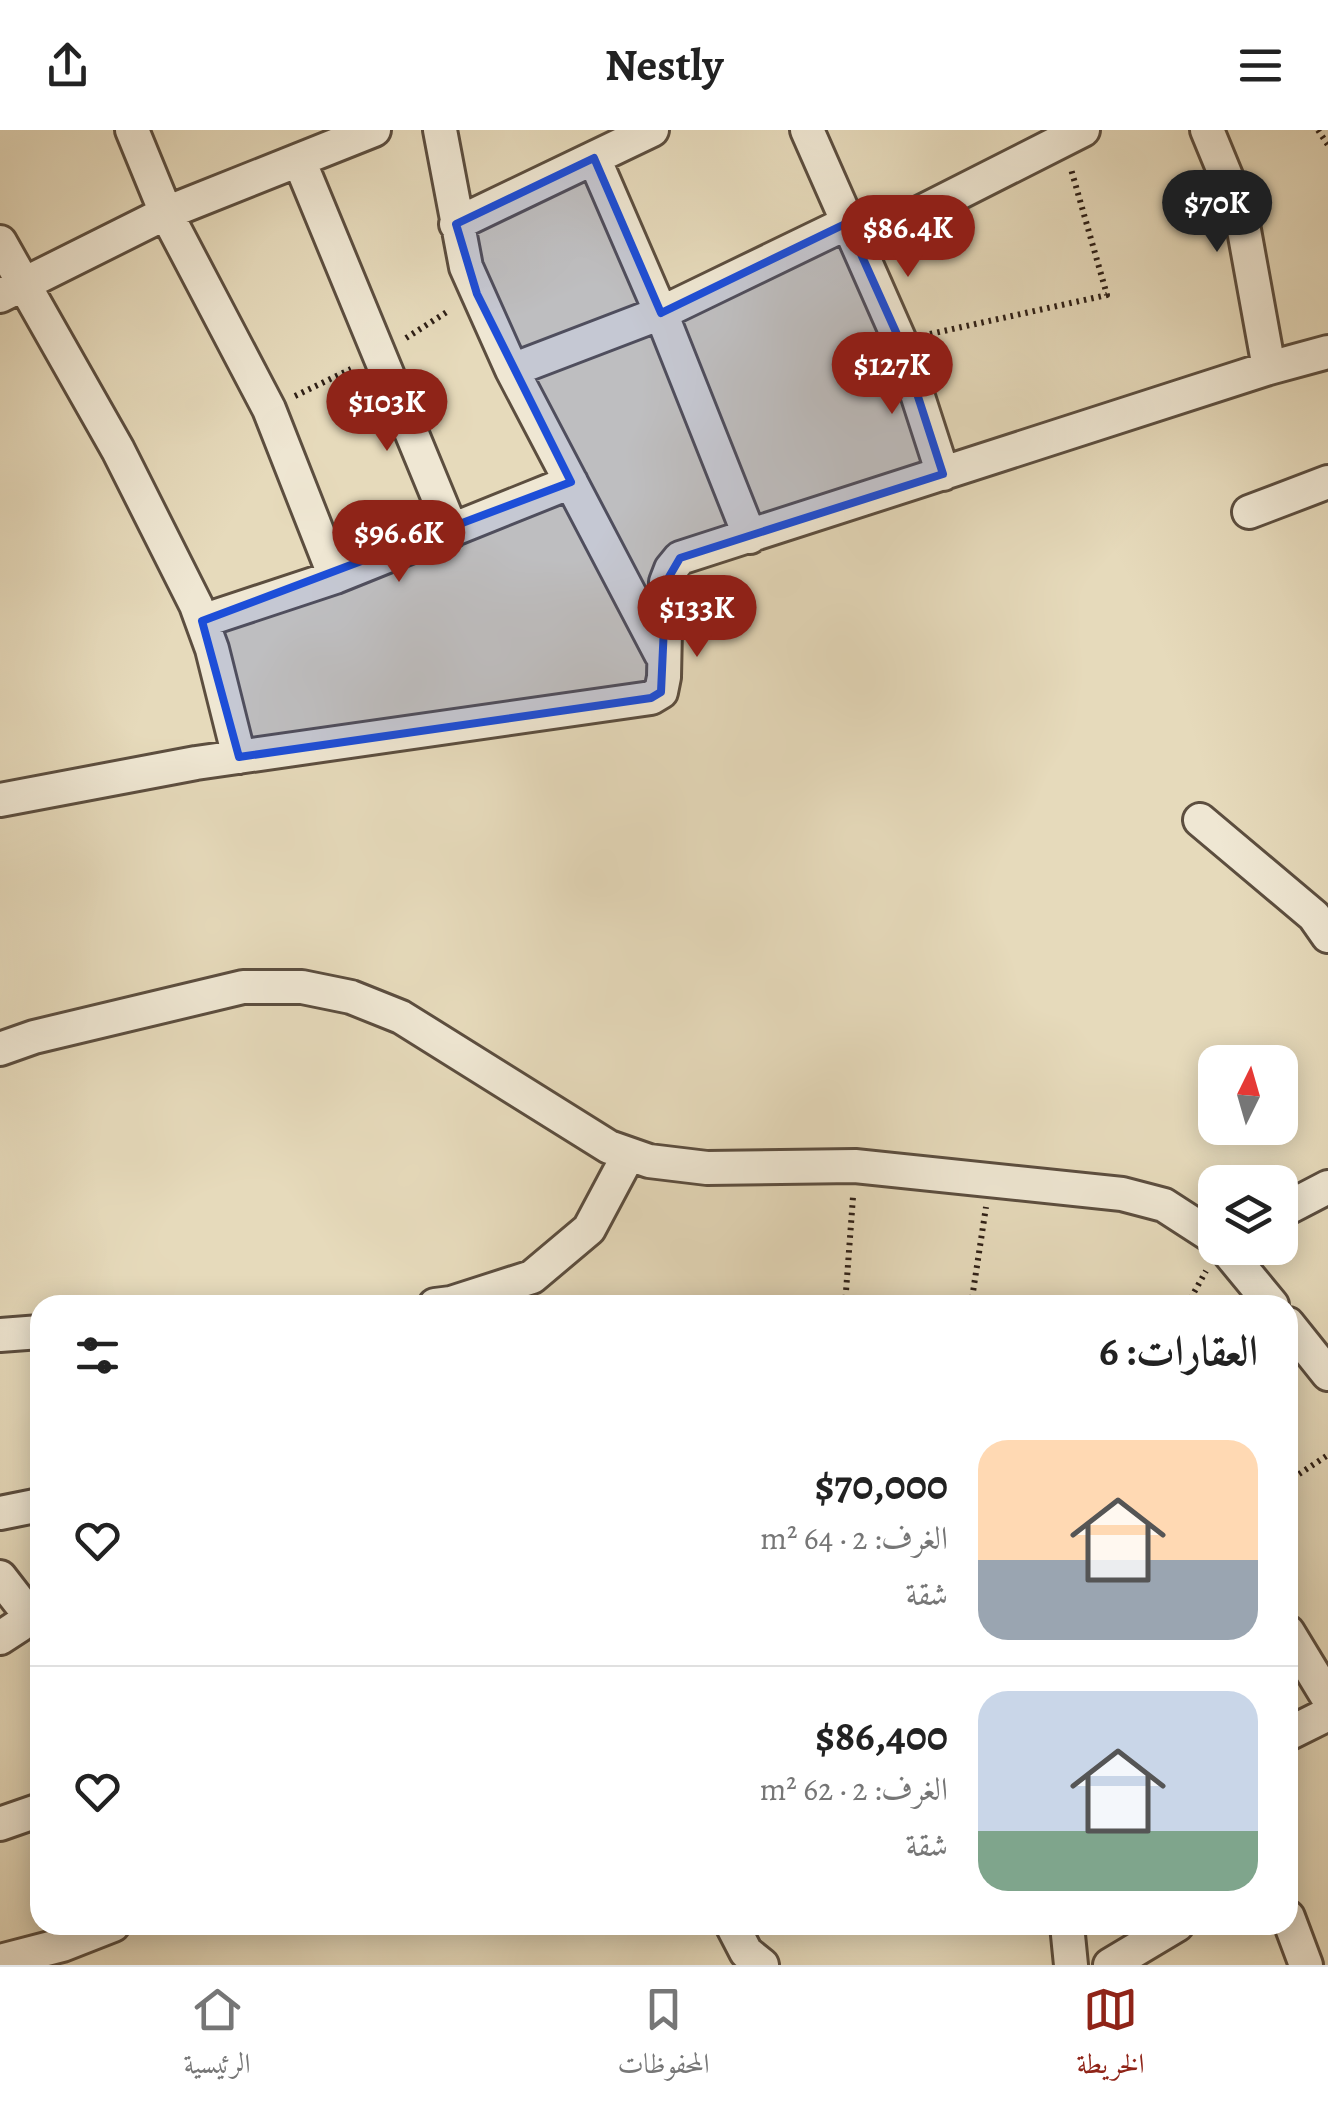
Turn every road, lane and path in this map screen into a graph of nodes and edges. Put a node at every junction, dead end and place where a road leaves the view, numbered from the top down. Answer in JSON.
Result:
{"nodes":[{"id":1,"x":132,"y":130,"type":"edge"},
{"id":2,"x":374,"y":130,"type":"edge"},
{"id":3,"x":440,"y":130,"type":"edge"},
{"id":4,"x":652,"y":130,"type":"edge"},
{"id":5,"x":807,"y":130,"type":"edge"},
{"id":6,"x":1207,"y":130,"type":"edge"},
{"id":7,"x":1318,"y":130,"type":"edge"},
{"id":8,"x":1072,"y":135,"type":"edge"},
{"id":9,"x":1328,"y":146,"type":"edge"},
{"id":10,"x":594,"y":158,"type":"junction"},
{"id":11,"x":300,"y":160,"type":"junction"},
{"id":12,"x":166,"y":213,"type":"junction"},
{"id":13,"x":456,"y":224,"type":"junction"},
{"id":14,"x":852,"y":234,"type":"junction"},
{"id":15,"x":0,"y":242,"type":"edge"},
{"id":16,"x":12,"y":290,"type":"edge"},
{"id":17,"x":477,"y":294,"type":"junction"},
{"id":18,"x":661,"y":313,"type":"junction"},
{"id":19,"x":900,"y":341,"type":"junction"},
{"id":20,"x":1328,"y":352,"type":"edge"},
{"id":21,"x":380,"y":355,"type":"junction"},
{"id":22,"x":1269,"y":368,"type":"junction"},
{"id":23,"x":512,"y":370,"type":"junction"},
{"id":24,"x":269,"y":409,"type":"junction"},
{"id":25,"x":943,"y":474,"type":"junction"},
{"id":26,"x":571,"y":482,"type":"junction"},
{"id":27,"x":1328,"y":482,"type":"edge"},
{"id":28,"x":1249,"y":512,"type":"dead end"},
{"id":29,"x":452,"y":531,"type":"junction"},
{"id":30,"x":750,"y":537,"type":"junction"},
{"id":31,"x":336,"y":576,"type":"junction"},
{"id":32,"x":202,"y":621,"type":"junction"},
{"id":33,"x":666,"y":662,"type":"junction"},
{"id":34,"x":239,"y":757,"type":"junction"},
{"id":35,"x":0,"y":800,"type":"edge"},
{"id":36,"x":1200,"y":820,"type":"dead end"},
{"id":37,"x":1328,"y":936,"type":"edge"},
{"id":38,"x":0,"y":1049,"type":"edge"},
{"id":39,"x":629,"y":1154,"type":"junction"},
{"id":40,"x":856,"y":1166,"type":"junction"},
{"id":41,"x":990,"y":1180,"type":"junction"},
{"id":42,"x":1328,"y":1187,"type":"edge"},
{"id":43,"x":1298,"y":1203,"type":"edge"},
{"id":44,"x":1198,"y":1227,"type":"edge"},
{"id":45,"x":1239,"y":1265,"type":"edge"},
{"id":46,"x":476,"y":1295,"type":"edge"},
{"id":47,"x":845,"y":1295,"type":"edge"},
{"id":48,"x":973,"y":1295,"type":"edge"},
{"id":49,"x":1264,"y":1295,"type":"edge"},
{"id":50,"x":30,"y":1333,"type":"edge"},
{"id":51,"x":0,"y":1335,"type":"edge"},
{"id":52,"x":1298,"y":1336,"type":"edge"},
{"id":53,"x":1328,"y":1374,"type":"edge"},
{"id":54,"x":1328,"y":1455,"type":"edge"},
{"id":55,"x":1298,"y":1475,"type":"edge"},
{"id":56,"x":30,"y":1507,"type":"edge"},
{"id":57,"x":0,"y":1512,"type":"edge"},
{"id":58,"x":0,"y":1577,"type":"edge"},
{"id":59,"x":0,"y":1638,"type":"edge"},
{"id":60,"x":1298,"y":1648,"type":"edge"},
{"id":61,"x":1328,"y":1698,"type":"edge"},
{"id":62,"x":1328,"y":1714,"type":"edge"},
{"id":63,"x":1298,"y":1729,"type":"edge"},
{"id":64,"x":30,"y":1814,"type":"edge"},
{"id":65,"x":0,"y":1824,"type":"edge"},
{"id":66,"x":97,"y":1935,"type":"edge"},
{"id":67,"x":1067,"y":1935,"type":"edge"},
{"id":68,"x":1160,"y":1935,"type":"edge"},
{"id":69,"x":1295,"y":1935,"type":"edge"},
{"id":70,"x":64,"y":1955,"type":"edge"},
{"id":71,"x":0,"y":1961,"type":"edge"},
{"id":72,"x":1071,"y":1965,"type":"edge"},
{"id":73,"x":1110,"y":1965,"type":"edge"},
{"id":74,"x":1306,"y":1965,"type":"edge"}],
"edges":[{"from":1,"to":12,"type":"street"},
{"from":2,"to":11,"type":"street"},
{"from":3,"to":13,"type":"street"},
{"from":4,"to":10,"type":"street"},
{"from":5,"to":14,"type":"street"},
{"from":6,"to":22,"type":"street"},
{"from":7,"to":9,"type":"path"},
{"from":8,"to":14,"type":"street"},
{"from":8,"to":19,"type":"path"},
{"from":10,"to":13,"type":"street"},
{"from":10,"to":18,"type":"street"},
{"from":11,"to":12,"type":"street"},
{"from":11,"to":21,"type":"street"},
{"from":12,"to":16,"type":"street"},
{"from":12,"to":24,"type":"street"},
{"from":13,"to":17,"type":"street"},
{"from":14,"to":18,"type":"street"},
{"from":14,"to":19,"type":"street"},
{"from":15,"to":16,"type":"street"},
{"from":16,"to":32,"type":"street"},
{"from":17,"to":21,"type":"path"},
{"from":17,"to":23,"type":"street"},
{"from":18,"to":23,"type":"street"},
{"from":18,"to":30,"type":"street"},
{"from":19,"to":25,"type":"street"},
{"from":20,"to":22,"type":"street"},
{"from":21,"to":24,"type":"path"},
{"from":21,"to":29,"type":"street"},
{"from":22,"to":25,"type":"street"},
{"from":23,"to":26,"type":"street"},
{"from":24,"to":31,"type":"street"},
{"from":25,"to":30,"type":"street"},
{"from":26,"to":29,"type":"street"},
{"from":26,"to":33,"type":"street"},
{"from":27,"to":28,"type":"street"},
{"from":29,"to":31,"type":"street"},
{"from":30,"to":33,"type":"street"},
{"from":31,"to":32,"type":"street"},
{"from":32,"to":34,"type":"street"},
{"from":33,"to":34,"type":"street"},
{"from":34,"to":35,"type":"street"},
{"from":36,"to":37,"type":"street"},
{"from":38,"to":39,"type":"street"},
{"from":39,"to":40,"type":"street"},
{"from":39,"to":46,"type":"street"},
{"from":40,"to":41,"type":"street"},
{"from":40,"to":47,"type":"path"},
{"from":41,"to":44,"type":"street"},
{"from":41,"to":48,"type":"path"},
{"from":42,"to":43,"type":"street"},
{"from":45,"to":49,"type":"street"},
{"from":50,"to":51,"type":"street"},
{"from":52,"to":53,"type":"street"},
{"from":54,"to":55,"type":"path"},
{"from":56,"to":57,"type":"street"},
{"from":58,"to":59,"type":"street"},
{"from":60,"to":61,"type":"street"},
{"from":62,"to":63,"type":"street"},
{"from":64,"to":65,"type":"street"},
{"from":66,"to":70,"type":"street"},
{"from":67,"to":72,"type":"street"},
{"from":68,"to":73,"type":"street"},
{"from":69,"to":74,"type":"street"},
{"from":70,"to":71,"type":"street"}]}
